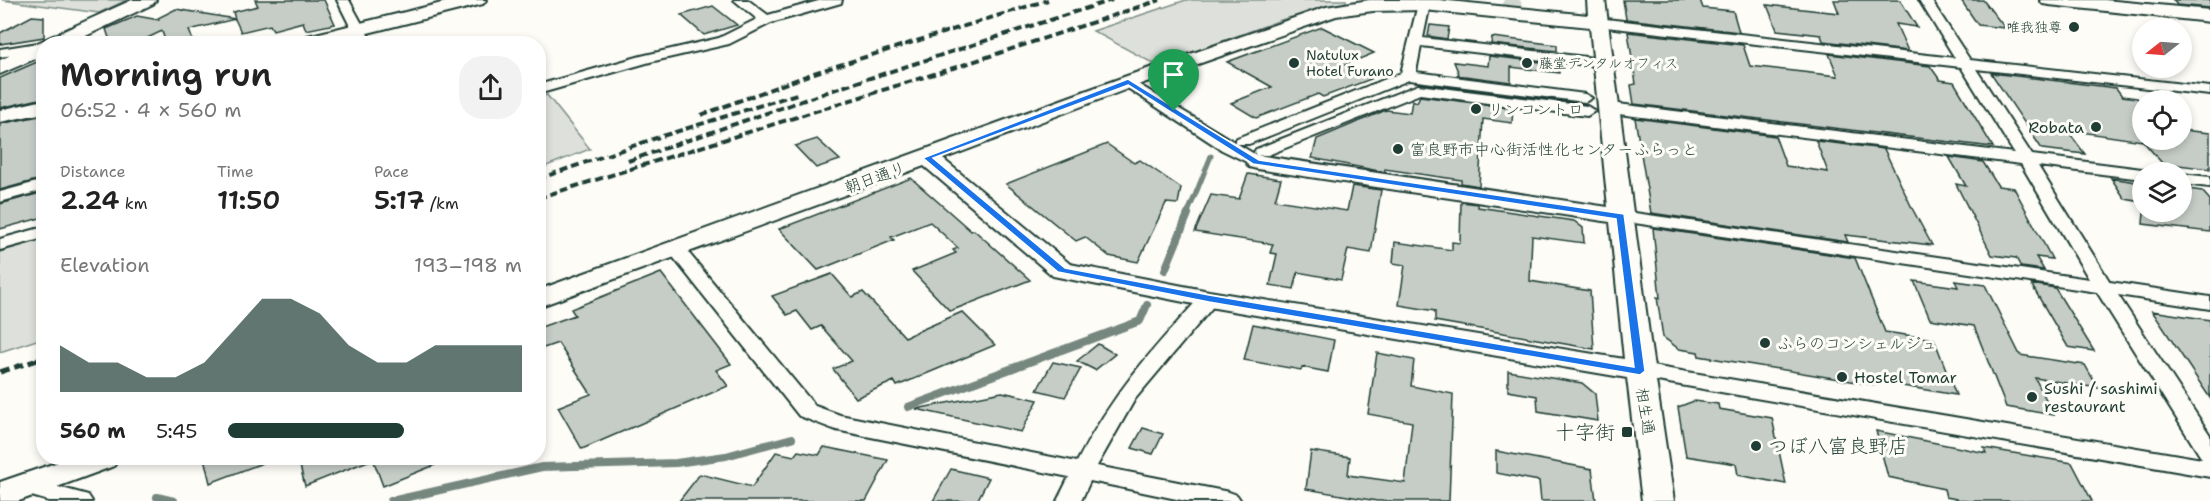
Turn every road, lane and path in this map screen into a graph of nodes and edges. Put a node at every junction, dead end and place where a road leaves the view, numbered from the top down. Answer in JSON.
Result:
{"nodes":[{"id":1,"x":147,"y":0,"type":"edge"},
{"id":2,"x":343,"y":0,"type":"edge"},
{"id":3,"x":477,"y":0,"type":"edge"},
{"id":4,"x":740,"y":0,"type":"edge"},
{"id":5,"x":836,"y":0,"type":"edge"},
{"id":6,"x":1925,"y":0,"type":"edge"},
{"id":7,"x":2049,"y":0,"type":"edge"},
{"id":8,"x":1424,"y":4,"type":"junction"},
{"id":9,"x":1597,"y":11,"type":"edge"},
{"id":10,"x":2210,"y":16,"type":"edge"},
{"id":11,"x":766,"y":20,"type":"junction"},
{"id":12,"x":69,"y":36,"type":"edge"},
{"id":13,"x":362,"y":36,"type":"edge"},
{"id":14,"x":1416,"y":41,"type":"junction"},
{"id":15,"x":36,"y":48,"type":"edge"},
{"id":16,"x":36,"y":51,"type":"edge"},
{"id":17,"x":0,"y":53,"type":"edge"},
{"id":18,"x":1603,"y":63,"type":"junction"},
{"id":19,"x":1966,"y":63,"type":"junction"},
{"id":20,"x":0,"y":68,"type":"edge"},
{"id":21,"x":1408,"y":75,"type":"junction"},
{"id":22,"x":1128,"y":82,"type":"junction"},
{"id":23,"x":546,"y":88,"type":"edge"},
{"id":24,"x":2210,"y":91,"type":"edge"},
{"id":25,"x":1594,"y":106,"type":"junction"},
{"id":26,"x":36,"y":108,"type":"edge"},
{"id":27,"x":0,"y":116,"type":"edge"},
{"id":28,"x":1243,"y":141,"type":"dead end"},
{"id":29,"x":1259,"y":157,"type":"junction"},
{"id":30,"x":927,"y":158,"type":"junction"},
{"id":31,"x":2026,"y":159,"type":"junction"},
{"id":32,"x":2132,"y":173,"type":"edge"},
{"id":33,"x":2192,"y":180,"type":"edge"},
{"id":34,"x":2210,"y":182,"type":"edge"},
{"id":35,"x":36,"y":187,"type":"edge"},
{"id":36,"x":0,"y":197,"type":"edge"},
{"id":37,"x":1621,"y":216,"type":"junction"},
{"id":38,"x":36,"y":234,"type":"edge"},
{"id":39,"x":0,"y":245,"type":"edge"},
{"id":40,"x":676,"y":249,"type":"junction"},
{"id":41,"x":2103,"y":287,"type":"junction"},
{"id":42,"x":546,"y":295,"type":"edge"},
{"id":43,"x":1209,"y":299,"type":"junction"},
{"id":44,"x":2210,"y":303,"type":"edge"},
{"id":45,"x":1640,"y":371,"type":"junction"},
{"id":46,"x":2210,"y":453,"type":"edge"},
{"id":47,"x":83,"y":465,"type":"edge"},
{"id":48,"x":2210,"y":469,"type":"edge"},
{"id":49,"x":1083,"y":471,"type":"junction"},
{"id":50,"x":13,"y":490,"type":"edge"},
{"id":51,"x":80,"y":501,"type":"edge"},
{"id":52,"x":1069,"y":501,"type":"edge"},
{"id":53,"x":1228,"y":501,"type":"edge"},
{"id":54,"x":1658,"y":501,"type":"edge"}],
"edges":[{"from":1,"to":12,"type":"street"},
{"from":2,"to":13,"type":"street"},
{"from":3,"to":13,"type":"street"},
{"from":4,"to":11,"type":"street"},
{"from":5,"to":11,"type":"street"},
{"from":6,"to":19,"type":"street"},
{"from":7,"to":10,"type":"street"},
{"from":8,"to":9,"type":"street","name":"朝日通り"},
{"from":8,"to":14,"type":"street"},
{"from":8,"to":22,"type":"street","name":"朝日通り"},
{"from":9,"to":18,"type":"street","name":"相生通"},
{"from":9,"to":19,"type":"street"},
{"from":11,"to":23,"type":"street"},
{"from":14,"to":18,"type":"street"},
{"from":14,"to":21,"type":"street"},
{"from":15,"to":17,"type":"street"},
{"from":16,"to":20,"type":"street"},
{"from":18,"to":25,"type":"street","name":"相生通"},
{"from":19,"to":24,"type":"street"},
{"from":19,"to":31,"type":"street"},
{"from":21,"to":25,"type":"street"},
{"from":21,"to":28,"type":"street"},
{"from":22,"to":29,"type":"street"},
{"from":22,"to":30,"type":"street","name":"朝日通り"},
{"from":25,"to":29,"type":"street"},
{"from":25,"to":31,"type":"street"},
{"from":25,"to":37,"type":"street","name":"相生通"},
{"from":26,"to":27,"type":"street"},
{"from":29,"to":37,"type":"street"},
{"from":30,"to":40,"type":"street","name":"朝日通り"},
{"from":30,"to":43,"type":"street"},
{"from":31,"to":32,"type":"street"},
{"from":31,"to":41,"type":"street"},
{"from":33,"to":34,"type":"street"},
{"from":35,"to":36,"type":"street"},
{"from":37,"to":41,"type":"street"},
{"from":37,"to":45,"type":"street","name":"相生通"},
{"from":38,"to":39,"type":"street"},
{"from":40,"to":42,"type":"street","name":"朝日通り"},
{"from":40,"to":49,"type":"street"},
{"from":41,"to":44,"type":"street"},
{"from":41,"to":46,"type":"street"},
{"from":43,"to":45,"type":"street"},
{"from":43,"to":49,"type":"street"},
{"from":45,"to":48,"type":"street"},
{"from":45,"to":54,"type":"street","name":"相生通"},
{"from":47,"to":50,"type":"street"},
{"from":49,"to":52,"type":"street"},
{"from":49,"to":53,"type":"street"},
{"from":50,"to":51,"type":"street"}]}
